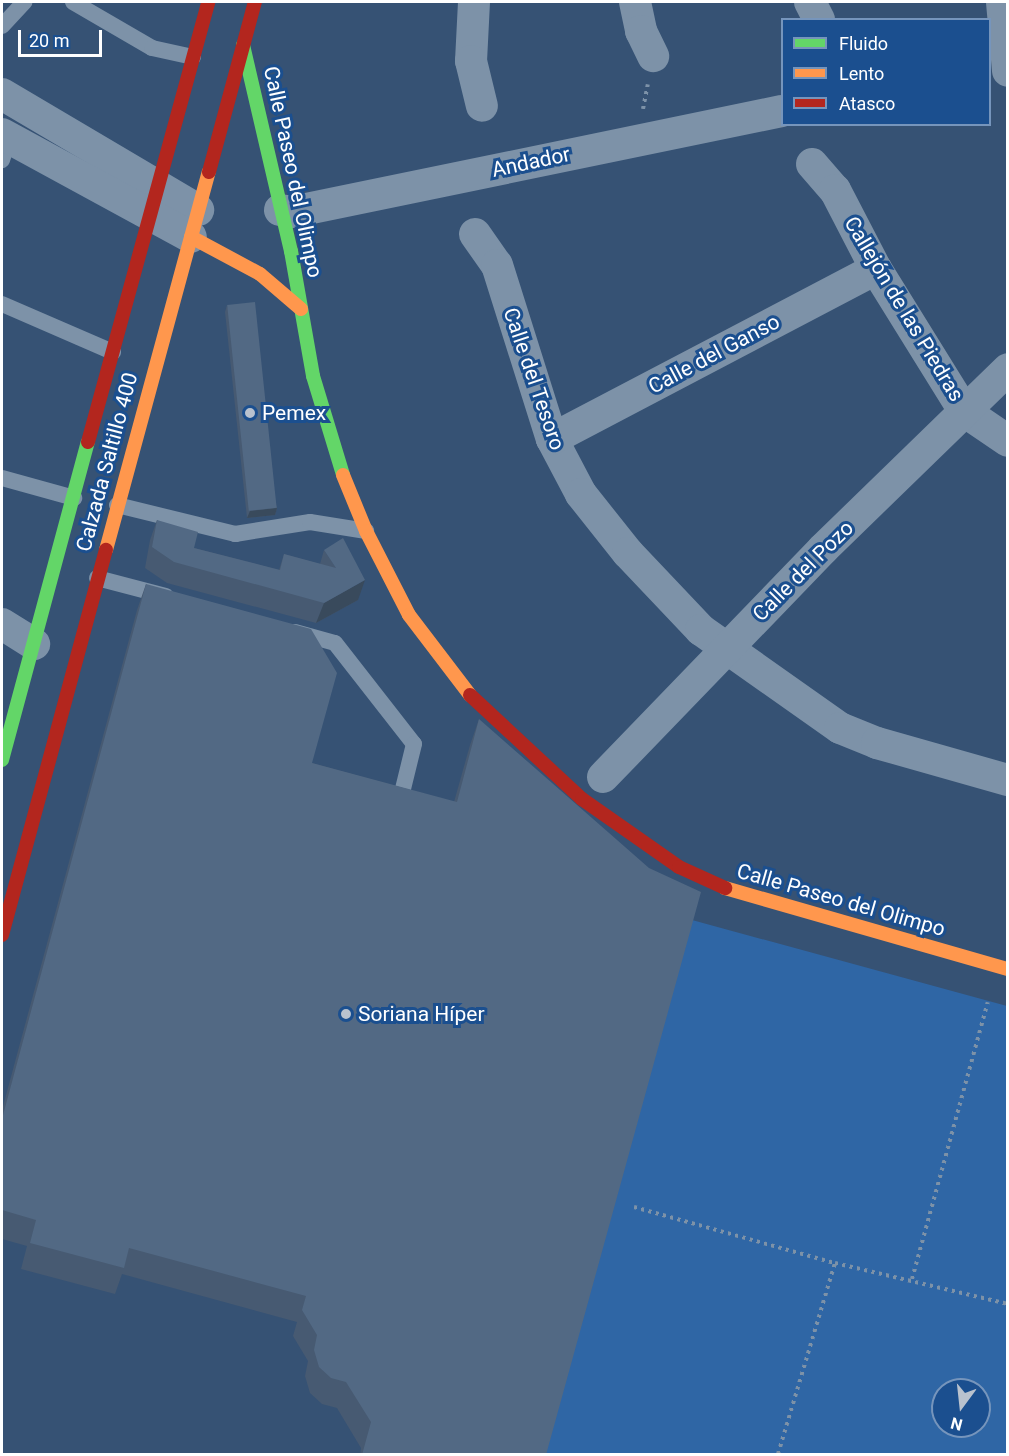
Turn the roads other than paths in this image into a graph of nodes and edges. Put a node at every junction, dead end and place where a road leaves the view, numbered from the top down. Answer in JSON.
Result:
{"nodes":[{"id":1,"x":24,"y":2,"type":"edge"},
{"id":2,"x":74,"y":2,"type":"edge"},
{"id":3,"x":208,"y":2,"type":"edge"},
{"id":4,"x":255,"y":2,"type":"edge"},
{"id":5,"x":474,"y":2,"type":"edge"},
{"id":6,"x":635,"y":2,"type":"edge"},
{"id":7,"x":810,"y":2,"type":"edge"},
{"id":8,"x":1002,"y":2,"type":"edge"},
{"id":9,"x":818,"y":18,"type":"edge"},
{"id":10,"x":2,"y":26,"type":"edge"},
{"id":11,"x":243,"y":45,"type":"junction"},
{"id":12,"x":653,"y":56,"type":"road end"},
{"id":13,"x":193,"y":57,"type":"junction"},
{"id":14,"x":1001,"y":68,"type":"edge"},
{"id":15,"x":2,"y":94,"type":"edge"},
{"id":16,"x":482,"y":106,"type":"dead end"},
{"id":17,"x":781,"y":111,"type":"edge"},
{"id":18,"x":4,"y":144,"type":"edge"},
{"id":19,"x":812,"y":164,"type":"dead end"},
{"id":20,"x":159,"y":186,"type":"junction"},
{"id":21,"x":280,"y":210,"type":"junction"},
{"id":22,"x":151,"y":215,"type":"junction"},
{"id":23,"x":194,"y":223,"type":"junction"},
{"id":24,"x":475,"y":234,"type":"dead end"},
{"id":25,"x":876,"y":269,"type":"junction"},
{"id":26,"x":2,"y":304,"type":"edge"},
{"id":27,"x":301,"y":309,"type":"junction"},
{"id":28,"x":113,"y":352,"type":"junction"},
{"id":29,"x":1008,"y":369,"type":"edge"},
{"id":30,"x":964,"y":411,"type":"junction"},
{"id":31,"x":552,"y":439,"type":"junction"},
{"id":32,"x":1008,"y":441,"type":"edge"},
{"id":33,"x":2,"y":478,"type":"edge"},
{"id":34,"x":74,"y":498,"type":"junction"},
{"id":35,"x":117,"y":505,"type":"junction"},
{"id":36,"x":366,"y":531,"type":"junction"},
{"id":37,"x":97,"y":578,"type":"junction"},
{"id":38,"x":188,"y":603,"type":"edge"},
{"id":39,"x":2,"y":624,"type":"edge"},
{"id":40,"x":278,"y":627,"type":"edge"},
{"id":41,"x":34,"y":644,"type":"junction"},
{"id":42,"x":727,"y":648,"type":"junction"},
{"id":43,"x":2,"y":760,"type":"edge"},
{"id":44,"x":603,"y":777,"type":"dead end"},
{"id":45,"x":1008,"y":780,"type":"edge"},
{"id":46,"x":400,"y":801,"type":"edge"},
{"id":47,"x":2,"y":935,"type":"edge"},
{"id":48,"x":1008,"y":969,"type":"edge"}],
"edges":[{"from":1,"to":10,"type":"lane"},
{"from":2,"to":13,"type":"lane"},
{"from":3,"to":13,"type":"main road","name":"Calzada Saltillo 400"},
{"from":4,"to":11,"type":"main road","name":"Calzada Saltillo 400"},
{"from":5,"to":16,"type":"street"},
{"from":6,"to":12,"type":"street"},
{"from":7,"to":9,"type":"street"},
{"from":8,"to":14,"type":"street"},
{"from":11,"to":21,"type":"main road","name":"Calle Paseo del Olimpo"},
{"from":11,"to":23,"type":"main road","name":"Calzada Saltillo 400"},
{"from":13,"to":20,"type":"main road","name":"Calzada Saltillo 400"},
{"from":15,"to":20,"type":"street"},
{"from":17,"to":21,"type":"street","name":"Andador"},
{"from":18,"to":22,"type":"street"},
{"from":19,"to":25,"type":"street","name":"Callejón de las Piedras"},
{"from":20,"to":22,"type":"main road","name":"Calzada Saltillo 400"},
{"from":20,"to":23,"type":"street"},
{"from":21,"to":27,"type":"main road","name":"Calle Paseo del Olimpo"},
{"from":22,"to":23,"type":"street"},
{"from":22,"to":28,"type":"main road","name":"Calzada Saltillo 400"},
{"from":23,"to":27,"type":"main road","name":"Calle Paseo del Olimpo"},
{"from":23,"to":35,"type":"main road","name":"Calzada Saltillo 400"},
{"from":24,"to":31,"type":"street","name":"Calle del Tesoro"},
{"from":25,"to":30,"type":"street","name":"Callejón de las Piedras"},
{"from":25,"to":31,"type":"street","name":"Calle del Ganso"},
{"from":26,"to":28,"type":"lane"},
{"from":27,"to":36,"type":"main road","name":"Calle Paseo del Olimpo"},
{"from":28,"to":34,"type":"main road","name":"Calzada Saltillo 400"},
{"from":29,"to":30,"type":"street","name":"Calle del Pozo"},
{"from":30,"to":32,"type":"street","name":"Callejón de las Piedras"},
{"from":30,"to":42,"type":"street","name":"Calle del Pozo"},
{"from":31,"to":42,"type":"street","name":"Calle del Tesoro"},
{"from":33,"to":34,"type":"lane"},
{"from":34,"to":41,"type":"main road","name":"Calzada Saltillo 400"},
{"from":35,"to":36,"type":"lane"},
{"from":35,"to":37,"type":"main road","name":"Calzada Saltillo 400"},
{"from":36,"to":48,"type":"main road","name":"Calle Paseo del Olimpo"},
{"from":37,"to":38,"type":"lane"},
{"from":37,"to":47,"type":"main road","name":"Calzada Saltillo 400"},
{"from":39,"to":41,"type":"street"},
{"from":40,"to":46,"type":"lane"},
{"from":41,"to":43,"type":"main road","name":"Calzada Saltillo 400"},
{"from":42,"to":44,"type":"street","name":"Calle del Pozo"},
{"from":42,"to":45,"type":"street","name":"Calle del Tesoro"}]}
